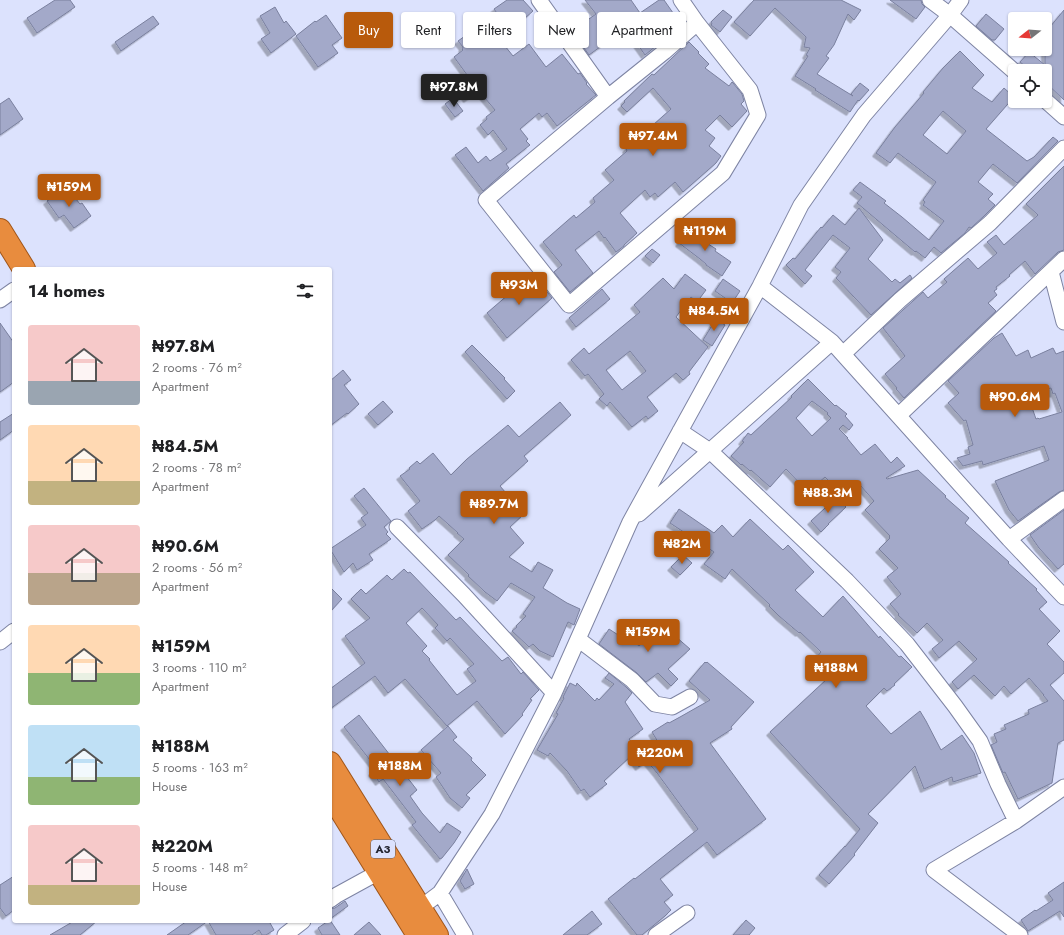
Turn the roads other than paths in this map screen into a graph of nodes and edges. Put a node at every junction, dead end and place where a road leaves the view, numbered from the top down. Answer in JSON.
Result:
{"nodes":[{"id":1,"x":539,"y":0,"type":"edge"},
{"id":2,"x":681,"y":0,"type":"edge"},
{"id":3,"x":930,"y":0,"type":"edge"},
{"id":4,"x":960,"y":0,"type":"edge"},
{"id":5,"x":950,"y":15,"type":"junction"},
{"id":6,"x":697,"y":23,"type":"junction"},
{"id":7,"x":1008,"y":66,"type":"edge"},
{"id":8,"x":608,"y":97,"type":"junction"},
{"id":9,"x":1052,"y":106,"type":"edge"},
{"id":10,"x":1064,"y":117,"type":"edge"},
{"id":11,"x":1064,"y":148,"type":"edge"},
{"id":12,"x":0,"y":230,"type":"edge"},
{"id":13,"x":0,"y":259,"type":"edge"},
{"id":14,"x":1064,"y":259,"type":"edge"},
{"id":15,"x":23,"y":267,"type":"edge"},
{"id":16,"x":1051,"y":272,"type":"junction"},
{"id":17,"x":12,"y":278,"type":"edge"},
{"id":18,"x":760,"y":286,"type":"junction"},
{"id":19,"x":12,"y":291,"type":"edge"},
{"id":20,"x":0,"y":300,"type":"edge"},
{"id":21,"x":1064,"y":322,"type":"edge"},
{"id":22,"x":832,"y":342,"type":"junction"},
{"id":23,"x":843,"y":354,"type":"junction"},
{"id":24,"x":899,"y":415,"type":"junction"},
{"id":25,"x":680,"y":431,"type":"junction"},
{"id":26,"x":710,"y":451,"type":"junction"},
{"id":27,"x":1064,"y":499,"type":"edge"},
{"id":28,"x":630,"y":522,"type":"junction"},
{"id":29,"x":397,"y":527,"type":"dead end"},
{"id":30,"x":1009,"y":539,"type":"junction"},
{"id":31,"x":1064,"y":597,"type":"edge"},
{"id":32,"x":12,"y":633,"type":"edge"},
{"id":33,"x":578,"y":639,"type":"junction"},
{"id":34,"x":0,"y":642,"type":"edge"},
{"id":35,"x":554,"y":693,"type":"junction"},
{"id":36,"x":690,"y":698,"type":"dead end"},
{"id":37,"x":332,"y":767,"type":"edge"},
{"id":38,"x":1064,"y":787,"type":"edge"},
{"id":39,"x":332,"y":796,"type":"edge"},
{"id":40,"x":1016,"y":821,"type":"junction"},
{"id":41,"x":379,"y":872,"type":"junction"},
{"id":42,"x":440,"y":893,"type":"junction"},
{"id":43,"x":332,"y":899,"type":"edge"},
{"id":44,"x":413,"y":912,"type":"junction"},
{"id":45,"x":687,"y":913,"type":"dead end"},
{"id":46,"x":300,"y":923,"type":"edge"},
{"id":47,"x":285,"y":935,"type":"edge"},
{"id":48,"x":418,"y":935,"type":"edge"},
{"id":49,"x":437,"y":935,"type":"edge"},
{"id":50,"x":466,"y":935,"type":"edge"},
{"id":51,"x":656,"y":935,"type":"edge"},
{"id":52,"x":1020,"y":935,"type":"edge"}],
"edges":[{"from":1,"to":8,"type":"street"},
{"from":2,"to":6,"type":"street"},
{"from":3,"to":5,"type":"street"},
{"from":4,"to":5,"type":"street"},
{"from":5,"to":7,"type":"street"},
{"from":5,"to":18,"type":"street"},
{"from":6,"to":8,"type":"street"},
{"from":6,"to":8,"type":"street"},
{"from":9,"to":10,"type":"street"},
{"from":11,"to":23,"type":"street"},
{"from":12,"to":15,"type":"highway"},
{"from":13,"to":17,"type":"highway"},
{"from":14,"to":16,"type":"street"},
{"from":16,"to":21,"type":"street"},
{"from":16,"to":24,"type":"street"},
{"from":18,"to":22,"type":"street"},
{"from":18,"to":25,"type":"street"},
{"from":19,"to":20,"type":"street"},
{"from":22,"to":23,"type":"street"},
{"from":22,"to":26,"type":"street"},
{"from":23,"to":24,"type":"street"},
{"from":24,"to":30,"type":"street"},
{"from":25,"to":26,"type":"street"},
{"from":25,"to":28,"type":"street"},
{"from":26,"to":28,"type":"street"},
{"from":26,"to":40,"type":"street"},
{"from":27,"to":30,"type":"street"},
{"from":28,"to":33,"type":"street"},
{"from":29,"to":35,"type":"street"},
{"from":30,"to":31,"type":"street"},
{"from":32,"to":34,"type":"street"},
{"from":33,"to":35,"type":"street"},
{"from":33,"to":36,"type":"street"},
{"from":35,"to":42,"type":"street"},
{"from":37,"to":44,"type":"highway","number":"A3"},
{"from":38,"to":40,"type":"street"},
{"from":39,"to":41,"type":"highway","number":"A3"},
{"from":40,"to":52,"type":"street"},
{"from":41,"to":43,"type":"street"},
{"from":41,"to":44,"type":"highway","number":"A3"},
{"from":42,"to":44,"type":"street"},
{"from":42,"to":50,"type":"street"},
{"from":44,"to":48,"type":"highway","number":"A3"},
{"from":44,"to":49,"type":"highway","number":"A3"},
{"from":45,"to":51,"type":"street"},
{"from":46,"to":47,"type":"street"}]}
